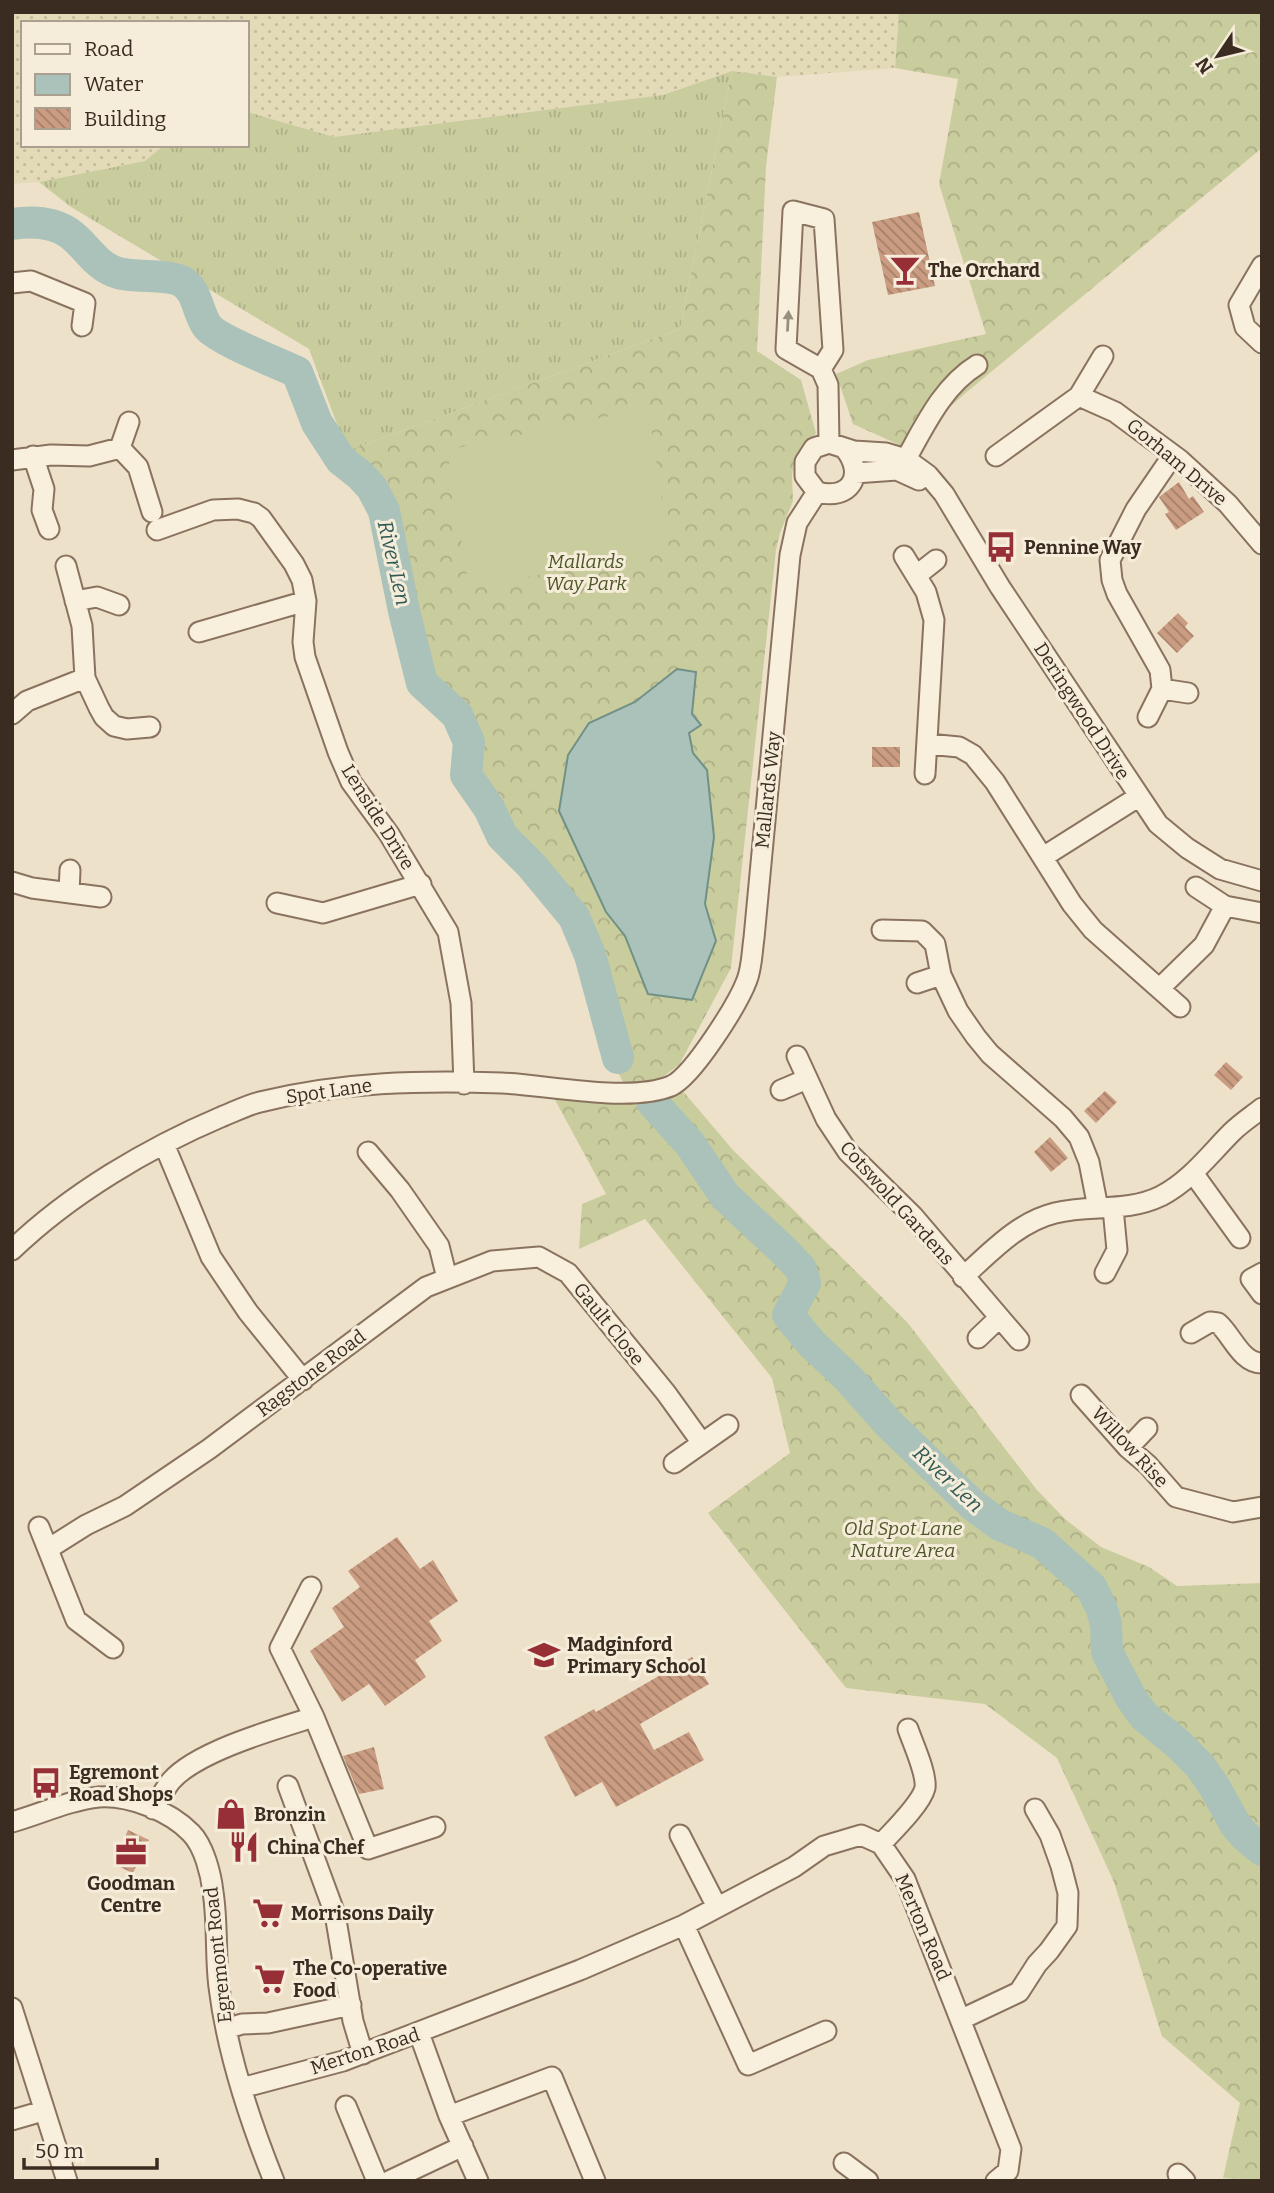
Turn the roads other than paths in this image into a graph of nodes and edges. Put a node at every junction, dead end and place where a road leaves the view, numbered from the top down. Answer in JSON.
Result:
{"nodes":[{"id":1,"x":1262,"y":266,"type":"edge"},
{"id":2,"x":12,"y":283,"type":"edge"},
{"id":3,"x":82,"y":326,"type":"dead end"},
{"id":4,"x":1262,"y":343,"type":"edge"},
{"id":5,"x":1103,"y":356,"type":"dead end"},
{"id":6,"x":977,"y":365,"type":"dead end"},
{"id":7,"x":821,"y":369,"type":"junction"},
{"id":8,"x":1079,"y":396,"type":"junction"},
{"id":9,"x":129,"y":422,"type":"dead end"},
{"id":10,"x":837,"y":446,"type":"junction"},
{"id":11,"x":120,"y":448,"type":"junction"},
{"id":12,"x":1172,"y":455,"type":"junction"},
{"id":13,"x":33,"y":456,"type":"junction"},
{"id":14,"x":996,"y":456,"type":"dead end"},
{"id":15,"x":906,"y":459,"type":"junction"},
{"id":16,"x":12,"y":460,"type":"edge"},
{"id":17,"x":855,"y":473,"type":"junction"},
{"id":18,"x":817,"y":492,"type":"junction"},
{"id":19,"x":944,"y":494,"type":"junction"},
{"id":20,"x":49,"y":529,"type":"dead end"},
{"id":21,"x":1260,"y":538,"type":"edge"},
{"id":22,"x":904,"y":556,"type":"dead end"},
{"id":23,"x":936,"y":560,"type":"dead end"},
{"id":24,"x":66,"y":566,"type":"dead end"},
{"id":25,"x":917,"y":575,"type":"junction"},
{"id":26,"x":75,"y":601,"type":"junction"},
{"id":27,"x":306,"y":601,"type":"junction"},
{"id":28,"x":120,"y":605,"type":"dead end"},
{"id":29,"x":199,"y":632,"type":"dead end"},
{"id":30,"x":85,"y":678,"type":"junction"},
{"id":31,"x":1162,"y":689,"type":"junction"},
{"id":32,"x":1188,"y":693,"type":"dead end"},
{"id":33,"x":12,"y":714,"type":"edge"},
{"id":34,"x":1148,"y":717,"type":"dead end"},
{"id":35,"x":150,"y":727,"type":"dead end"},
{"id":36,"x":928,"y":744,"type":"junction"},
{"id":37,"x":925,"y":774,"type":"dead end"},
{"id":38,"x":1138,"y":796,"type":"junction"},
{"id":39,"x":1042,"y":857,"type":"junction"},
{"id":40,"x":71,"y":870,"type":"dead end"},
{"id":41,"x":1262,"y":881,"type":"edge"},
{"id":42,"x":12,"y":882,"type":"edge"},
{"id":43,"x":421,"y":884,"type":"junction"},
{"id":44,"x":1196,"y":887,"type":"dead end"},
{"id":45,"x":69,"y":893,"type":"junction"},
{"id":46,"x":101,"y":897,"type":"dead end"},
{"id":47,"x":277,"y":903,"type":"dead end"},
{"id":48,"x":1225,"y":906,"type":"junction"},
{"id":49,"x":1262,"y":913,"type":"edge"},
{"id":50,"x":882,"y":930,"type":"dead end"},
{"id":51,"x":941,"y":975,"type":"junction"},
{"id":52,"x":917,"y":983,"type":"dead end"},
{"id":53,"x":1160,"y":988,"type":"junction"},
{"id":54,"x":1180,"y":1007,"type":"dead end"},
{"id":55,"x":797,"y":1056,"type":"dead end"},
{"id":56,"x":685,"y":1076,"type":"joint"},
{"id":57,"x":807,"y":1079,"type":"junction"},
{"id":58,"x":464,"y":1084,"type":"junction"},
{"id":59,"x":781,"y":1090,"type":"dead end"},
{"id":60,"x":1262,"y":1108,"type":"edge"},
{"id":61,"x":164,"y":1144,"type":"junction"},
{"id":62,"x":368,"y":1152,"type":"dead end"},
{"id":63,"x":1193,"y":1173,"type":"junction"},
{"id":64,"x":1106,"y":1208,"type":"junction"},
{"id":65,"x":1240,"y":1238,"type":"dead end"},
{"id":66,"x":12,"y":1250,"type":"edge"},
{"id":67,"x":1105,"y":1273,"type":"dead end"},
{"id":68,"x":1262,"y":1273,"type":"edge"},
{"id":69,"x":963,"y":1277,"type":"junction"},
{"id":70,"x":447,"y":1278,"type":"junction"},
{"id":71,"x":1262,"y":1294,"type":"edge"},
{"id":72,"x":999,"y":1318,"type":"junction"},
{"id":73,"x":1191,"y":1334,"type":"dead end"},
{"id":74,"x":978,"y":1338,"type":"dead end"},
{"id":75,"x":1019,"y":1340,"type":"dead end"},
{"id":76,"x":1262,"y":1363,"type":"edge"},
{"id":77,"x":303,"y":1380,"type":"junction"},
{"id":78,"x":1081,"y":1395,"type":"dead end"},
{"id":79,"x":728,"y":1425,"type":"dead end"},
{"id":80,"x":1147,"y":1427,"type":"dead end"},
{"id":81,"x":702,"y":1443,"type":"junction"},
{"id":82,"x":1128,"y":1448,"type":"junction"},
{"id":83,"x":674,"y":1463,"type":"dead end"},
{"id":84,"x":1262,"y":1507,"type":"edge"},
{"id":85,"x":39,"y":1527,"type":"dead end"},
{"id":86,"x":48,"y":1549,"type":"junction"},
{"id":87,"x":311,"y":1587,"type":"dead end"},
{"id":88,"x":113,"y":1648,"type":"dead end"},
{"id":89,"x":314,"y":1717,"type":"junction"},
{"id":90,"x":908,"y":1729,"type":"dead end"},
{"id":91,"x":288,"y":1786,"type":"dead end"},
{"id":92,"x":1035,"y":1808,"type":"dead end"},
{"id":93,"x":153,"y":1809,"type":"junction"},
{"id":94,"x":12,"y":1822,"type":"edge"},
{"id":95,"x":435,"y":1827,"type":"dead end"},
{"id":96,"x":681,"y":1835,"type":"dead end"},
{"id":97,"x":881,"y":1844,"type":"junction"},
{"id":98,"x":717,"y":1907,"type":"junction"},
{"id":99,"x":684,"y":1925,"type":"junction"},
{"id":100,"x":351,"y":2005,"type":"junction"},
{"id":101,"x":12,"y":2008,"type":"edge"},
{"id":102,"x":962,"y":2019,"type":"junction"},
{"id":103,"x":226,"y":2029,"type":"junction"},
{"id":104,"x":826,"y":2031,"type":"dead end"},
{"id":105,"x":419,"y":2033,"type":"junction"},
{"id":106,"x":363,"y":2054,"type":"junction"},
{"id":107,"x":241,"y":2088,"type":"junction"},
{"id":108,"x":346,"y":2106,"type":"dead end"},
{"id":109,"x":43,"y":2111,"type":"junction"},
{"id":110,"x":449,"y":2116,"type":"junction"},
{"id":111,"x":12,"y":2120,"type":"edge"},
{"id":112,"x":463,"y":2146,"type":"junction"},
{"id":113,"x":844,"y":2163,"type":"dead end"},
{"id":114,"x":67,"y":2181,"type":"edge"},
{"id":115,"x":274,"y":2181,"type":"edge"},
{"id":116,"x":377,"y":2181,"type":"edge"},
{"id":117,"x":389,"y":2181,"type":"edge"},
{"id":118,"x":478,"y":2181,"type":"edge"},
{"id":119,"x":595,"y":2181,"type":"edge"},
{"id":120,"x":868,"y":2181,"type":"edge"},
{"id":121,"x":996,"y":2181,"type":"edge"}],
"edges":[{"from":1,"to":4,"type":"street"},
{"from":2,"to":3,"type":"street"},
{"from":5,"to":8,"type":"street"},
{"from":6,"to":15,"type":"street"},
{"from":7,"to":7,"type":"street","one_way":true},
{"from":7,"to":10,"type":"street"},
{"from":8,"to":12,"type":"street","name":"Gorham Drive"},
{"from":8,"to":14,"type":"street"},
{"from":9,"to":11,"type":"street"},
{"from":10,"to":15,"type":"street","name":"Deringwood Drive"},
{"from":10,"to":17,"type":"street"},
{"from":10,"to":18,"type":"street"},
{"from":11,"to":13,"type":"street"},
{"from":11,"to":27,"type":"street","name":"Lenside Drive"},
{"from":12,"to":21,"type":"street","name":"Gorham Drive"},
{"from":12,"to":31,"type":"street"},
{"from":13,"to":16,"type":"street"},
{"from":13,"to":20,"type":"street"},
{"from":15,"to":19,"type":"street","name":"Deringwood Drive"},
{"from":17,"to":18,"type":"street"},
{"from":17,"to":19,"type":"street","name":"Deringwood Drive"},
{"from":18,"to":56,"type":"street","name":"Mallards Way"},
{"from":19,"to":38,"type":"street","name":"Deringwood Drive"},
{"from":22,"to":25,"type":"street"},
{"from":23,"to":25,"type":"street"},
{"from":24,"to":26,"type":"street"},
{"from":25,"to":36,"type":"street"},
{"from":26,"to":28,"type":"street"},
{"from":26,"to":30,"type":"street"},
{"from":27,"to":29,"type":"street"},
{"from":27,"to":43,"type":"street","name":"Lenside Drive"},
{"from":30,"to":33,"type":"street"},
{"from":30,"to":35,"type":"street"},
{"from":31,"to":32,"type":"street"},
{"from":31,"to":34,"type":"street"},
{"from":36,"to":37,"type":"street"},
{"from":36,"to":39,"type":"street"},
{"from":38,"to":39,"type":"street"},
{"from":38,"to":41,"type":"street","name":"Deringwood Drive"},
{"from":39,"to":53,"type":"street"},
{"from":40,"to":45,"type":"street"},
{"from":42,"to":45,"type":"street"},
{"from":43,"to":47,"type":"street"},
{"from":43,"to":58,"type":"street","name":"Lenside Drive"},
{"from":44,"to":48,"type":"street"},
{"from":45,"to":46,"type":"street"},
{"from":48,"to":49,"type":"street"},
{"from":48,"to":53,"type":"street"},
{"from":50,"to":51,"type":"street"},
{"from":51,"to":52,"type":"street"},
{"from":51,"to":64,"type":"street"},
{"from":53,"to":54,"type":"street"},
{"from":55,"to":57,"type":"street","name":"Cotswold Gardens"},
{"from":56,"to":58,"type":"street","name":"Spot Lane"},
{"from":57,"to":59,"type":"street"},
{"from":57,"to":69,"type":"street","name":"Cotswold Gardens"},
{"from":58,"to":61,"type":"street","name":"Spot Lane"},
{"from":60,"to":63,"type":"street"},
{"from":61,"to":66,"type":"street","name":"Spot Lane"},
{"from":61,"to":77,"type":"street"},
{"from":62,"to":70,"type":"street"},
{"from":63,"to":64,"type":"street"},
{"from":63,"to":65,"type":"street"},
{"from":64,"to":67,"type":"street"},
{"from":64,"to":69,"type":"street"},
{"from":68,"to":71,"type":"street"},
{"from":69,"to":72,"type":"street","name":"Cotswold Gardens"},
{"from":70,"to":77,"type":"street","name":"Ragstone Road"},
{"from":70,"to":81,"type":"street","name":"Gault Close"},
{"from":72,"to":74,"type":"street"},
{"from":72,"to":75,"type":"street","name":"Cotswold Gardens"},
{"from":73,"to":76,"type":"street"},
{"from":77,"to":86,"type":"street","name":"Ragstone Road"},
{"from":78,"to":82,"type":"street","name":"Willow Rise"},
{"from":79,"to":81,"type":"street"},
{"from":80,"to":82,"type":"street"},
{"from":81,"to":83,"type":"street"},
{"from":82,"to":84,"type":"street","name":"Willow Rise"},
{"from":85,"to":86,"type":"street"},
{"from":86,"to":88,"type":"street"},
{"from":87,"to":89,"type":"street"},
{"from":89,"to":93,"type":"street"},
{"from":89,"to":95,"type":"street"},
{"from":90,"to":97,"type":"street"},
{"from":91,"to":100,"type":"street"},
{"from":92,"to":102,"type":"street"},
{"from":93,"to":94,"type":"street","name":"Egremont Road"},
{"from":93,"to":103,"type":"street","name":"Egremont Road"},
{"from":96,"to":98,"type":"street"},
{"from":97,"to":98,"type":"street","name":"Merton Road"},
{"from":97,"to":102,"type":"street","name":"Merton Road"},
{"from":98,"to":99,"type":"street","name":"Merton Road"},
{"from":99,"to":104,"type":"street"},
{"from":99,"to":105,"type":"street","name":"Merton Road"},
{"from":100,"to":103,"type":"street"},
{"from":100,"to":106,"type":"street"},
{"from":101,"to":109,"type":"street"},
{"from":102,"to":121,"type":"street","name":"Merton Road"},
{"from":103,"to":107,"type":"street","name":"Egremont Road"},
{"from":105,"to":106,"type":"street","name":"Merton Road"},
{"from":105,"to":110,"type":"street"},
{"from":106,"to":107,"type":"street","name":"Merton Road"},
{"from":107,"to":115,"type":"street","name":"Egremont Road"},
{"from":108,"to":116,"type":"street"},
{"from":109,"to":111,"type":"street"},
{"from":109,"to":114,"type":"street"},
{"from":110,"to":112,"type":"street"},
{"from":110,"to":119,"type":"street"},
{"from":112,"to":117,"type":"street"},
{"from":112,"to":118,"type":"street"},
{"from":113,"to":120,"type":"street"}]}
